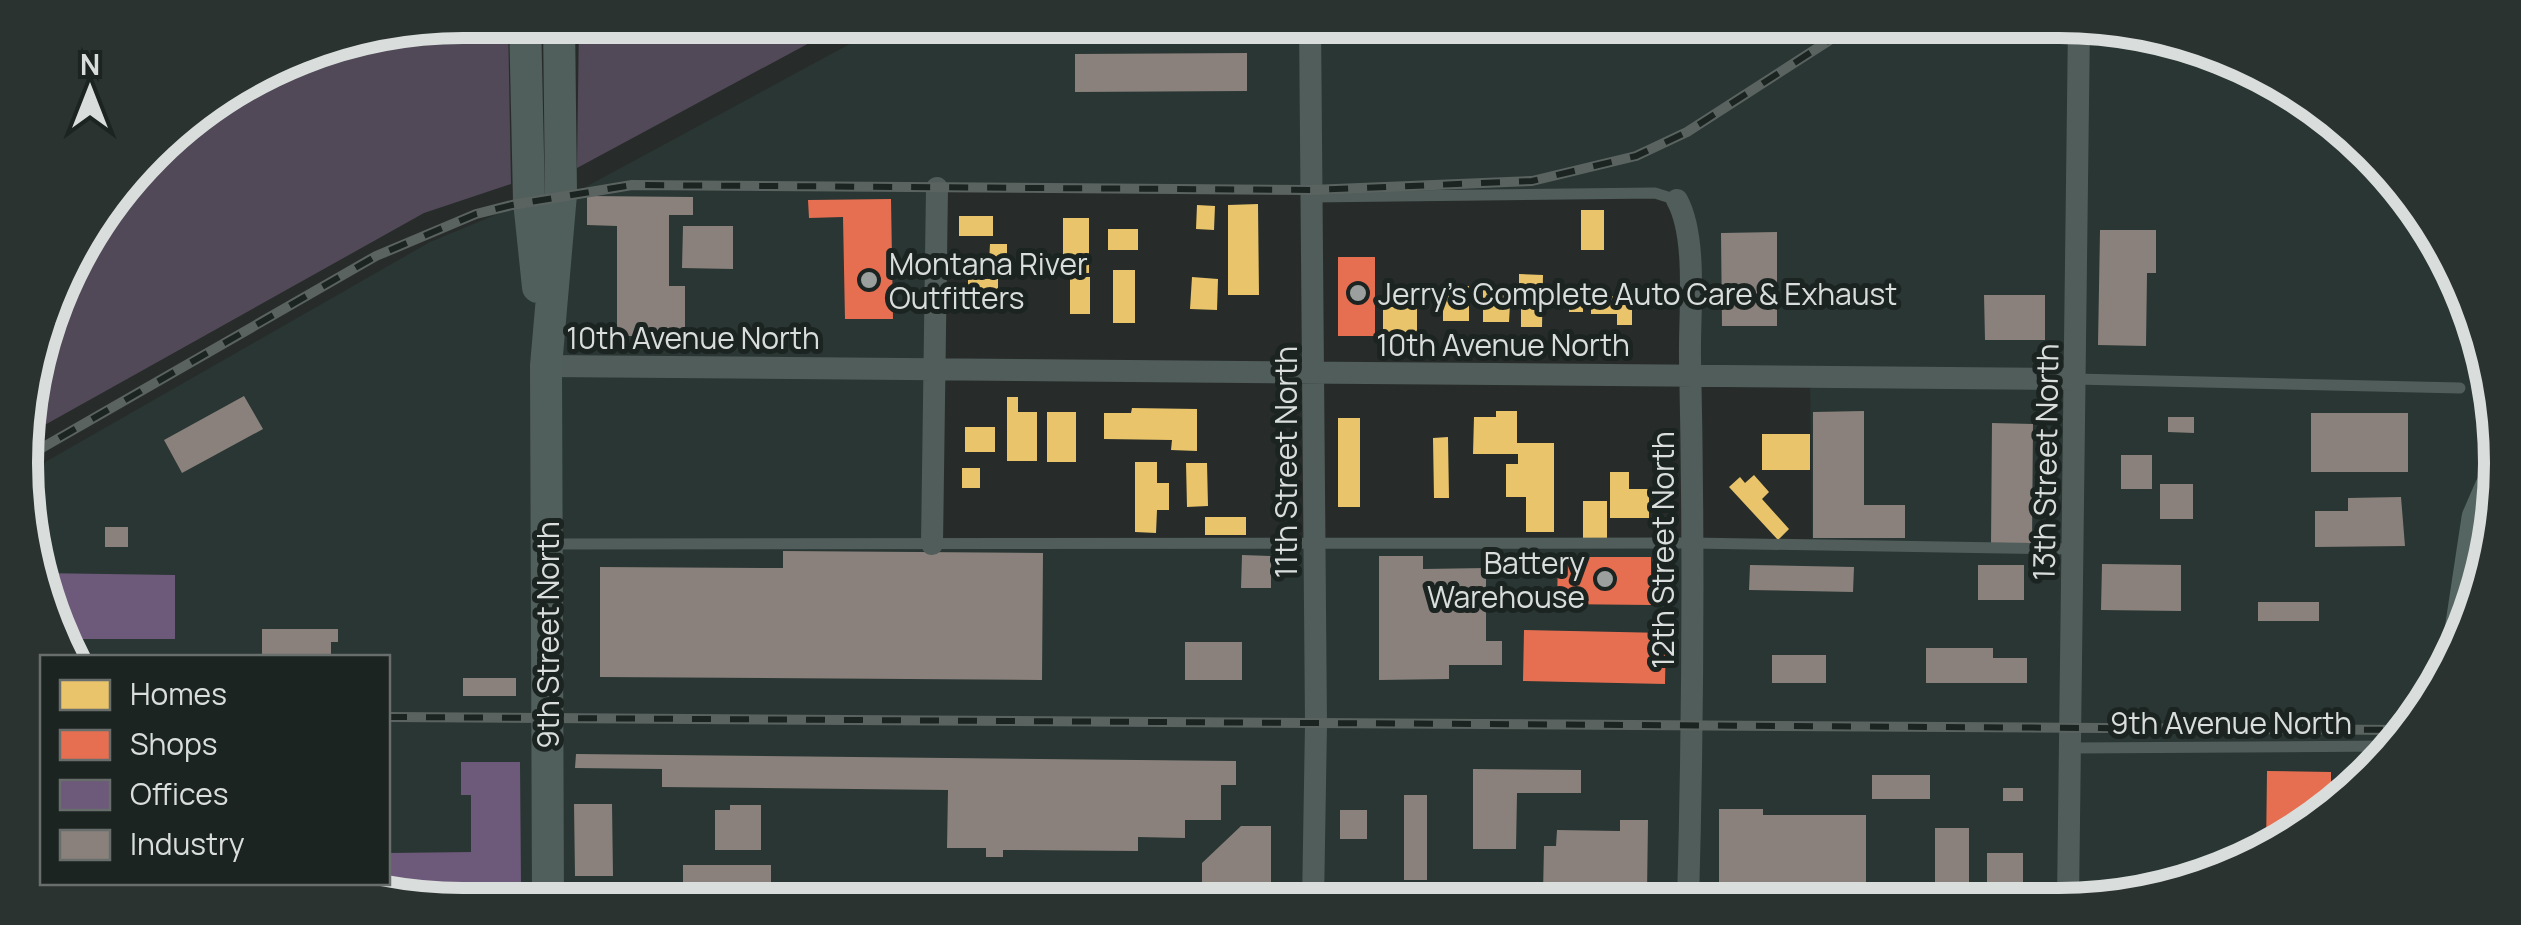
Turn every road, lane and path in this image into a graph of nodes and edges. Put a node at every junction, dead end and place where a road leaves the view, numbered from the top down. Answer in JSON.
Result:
{"nodes":[{"id":1,"x":526,"y":38,"type":"edge"},
{"id":2,"x":558,"y":38,"type":"edge"},
{"id":3,"x":1310,"y":38,"type":"edge"},
{"id":4,"x":2080,"y":38,"type":"edge"},
{"id":5,"x":936,"y":188,"type":"dead end"},
{"id":6,"x":1312,"y":196,"type":"junction"},
{"id":7,"x":1677,"y":200,"type":"joint"},
{"id":8,"x":546,"y":366,"type":"junction"},
{"id":9,"x":932,"y":368,"type":"junction"},
{"id":10,"x":1314,"y":372,"type":"junction"},
{"id":11,"x":1691,"y":376,"type":"junction"},
{"id":12,"x":2076,"y":380,"type":"junction"},
{"id":13,"x":2460,"y":388,"type":"dead end"},
{"id":14,"x":2481,"y":512,"type":"edge"},
{"id":15,"x":1692,"y":543,"type":"junction"},
{"id":16,"x":546,"y":544,"type":"junction"},
{"id":17,"x":932,"y":544,"type":"junction"},
{"id":18,"x":1315,"y":544,"type":"junction"},
{"id":19,"x":2074,"y":549,"type":"junction"},
{"id":20,"x":2473,"y":556,"type":"edge"},
{"id":21,"x":2375,"y":746,"type":"edge"},
{"id":22,"x":2072,"y":748,"type":"junction"},
{"id":23,"x":548,"y":888,"type":"edge"},
{"id":24,"x":1313,"y":888,"type":"edge"},
{"id":25,"x":1688,"y":888,"type":"edge"},
{"id":26,"x":2068,"y":888,"type":"edge"}],
"edges":[{"from":1,"to":8,"type":"main road","name":"9th Street North"},
{"from":2,"to":8,"type":"main road","name":"9th Street North"},
{"from":3,"to":6,"type":"street","name":"11th Street North"},
{"from":4,"to":12,"type":"street","name":"13th Street North"},
{"from":5,"to":9,"type":"street"},
{"from":6,"to":7,"type":"lane"},
{"from":6,"to":10,"type":"street","name":"11th Street North"},
{"from":7,"to":11,"type":"street","name":"12th Street North"},
{"from":8,"to":9,"type":"street","name":"10th Avenue North"},
{"from":8,"to":16,"type":"main road","name":"9th Street North"},
{"from":9,"to":10,"type":"street","name":"10th Avenue North"},
{"from":9,"to":17,"type":"street"},
{"from":10,"to":11,"type":"street","name":"10th Avenue North"},
{"from":10,"to":18,"type":"street","name":"11th Street North"},
{"from":11,"to":12,"type":"street","name":"10th Avenue North"},
{"from":11,"to":15,"type":"street","name":"12th Street North"},
{"from":12,"to":13,"type":"lane","name":"10th Avenue North"},
{"from":12,"to":19,"type":"street","name":"13th Street North"},
{"from":14,"to":20,"type":"main road"},
{"from":15,"to":18,"type":"lane"},
{"from":15,"to":19,"type":"lane"},
{"from":15,"to":25,"type":"street","name":"12th Street North"},
{"from":16,"to":17,"type":"lane"},
{"from":16,"to":23,"type":"main road","name":"9th Street North"},
{"from":17,"to":18,"type":"lane"},
{"from":18,"to":24,"type":"street","name":"11th Street North"},
{"from":19,"to":22,"type":"street","name":"13th Street North"},
{"from":21,"to":22,"type":"lane","name":"9th Avenue North"},
{"from":22,"to":26,"type":"street","name":"13th Street North"}]}
